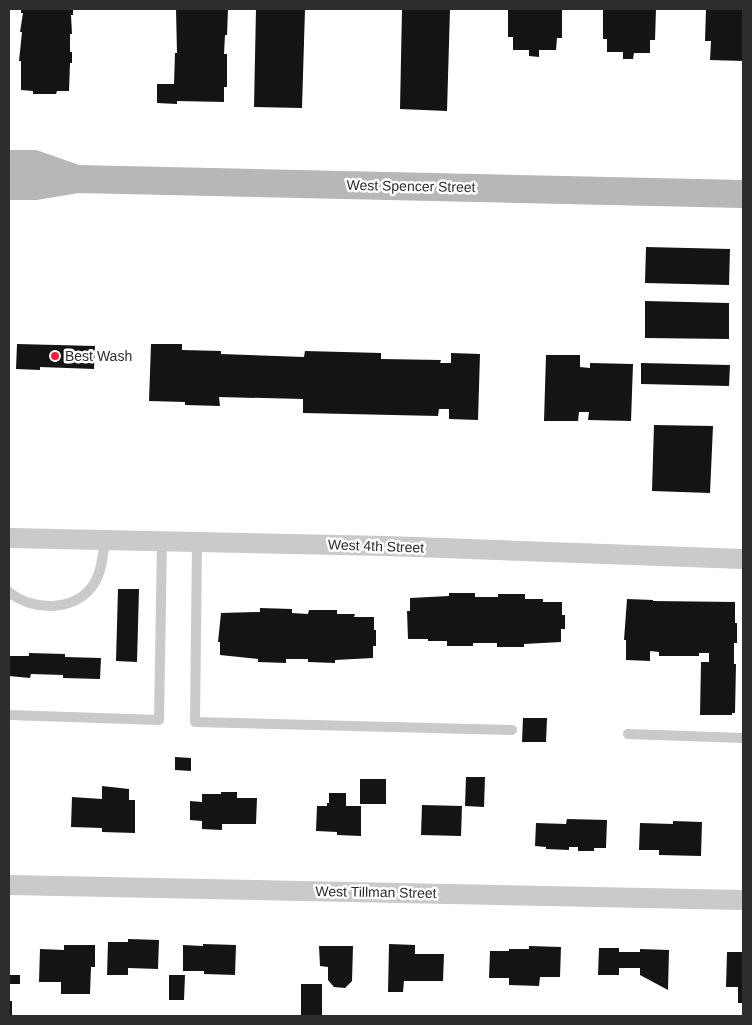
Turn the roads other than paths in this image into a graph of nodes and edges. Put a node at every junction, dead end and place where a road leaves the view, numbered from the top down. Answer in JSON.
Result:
{"nodes":[{"id":1,"x":9,"y":164,"type":"edge"},
{"id":2,"x":78,"y":179,"type":"junction"},
{"id":3,"x":9,"y":186,"type":"edge"},
{"id":4,"x":743,"y":194,"type":"edge"},
{"id":5,"x":9,"y":538,"type":"edge"},
{"id":6,"x":104,"y":540,"type":"junction"},
{"id":7,"x":162,"y":541,"type":"junction"},
{"id":8,"x":197,"y":542,"type":"junction"},
{"id":9,"x":743,"y":559,"type":"edge"},
{"id":10,"x":9,"y":592,"type":"edge"},
{"id":11,"x":9,"y":715,"type":"edge"},
{"id":12,"x":512,"y":730,"type":"dead end"},
{"id":13,"x":628,"y":734,"type":"dead end"},
{"id":14,"x":743,"y":738,"type":"edge"},
{"id":15,"x":9,"y":885,"type":"edge"},
{"id":16,"x":743,"y":900,"type":"edge"}],
"edges":[{"from":1,"to":2,"type":"street","name":"West Spencer Street"},
{"from":2,"to":3,"type":"street","name":"West Spencer Street"},
{"from":2,"to":4,"type":"street","name":"West Spencer Street"},
{"from":5,"to":6,"type":"street","name":"West 4th Street"},
{"from":6,"to":7,"type":"street","name":"West 4th Street"},
{"from":6,"to":10,"type":"lane"},
{"from":7,"to":8,"type":"street","name":"West 4th Street"},
{"from":7,"to":11,"type":"lane"},
{"from":8,"to":9,"type":"street","name":"West 4th Street"},
{"from":8,"to":12,"type":"lane"},
{"from":13,"to":14,"type":"lane"},
{"from":15,"to":16,"type":"street","name":"West Tillman Street"}]}
